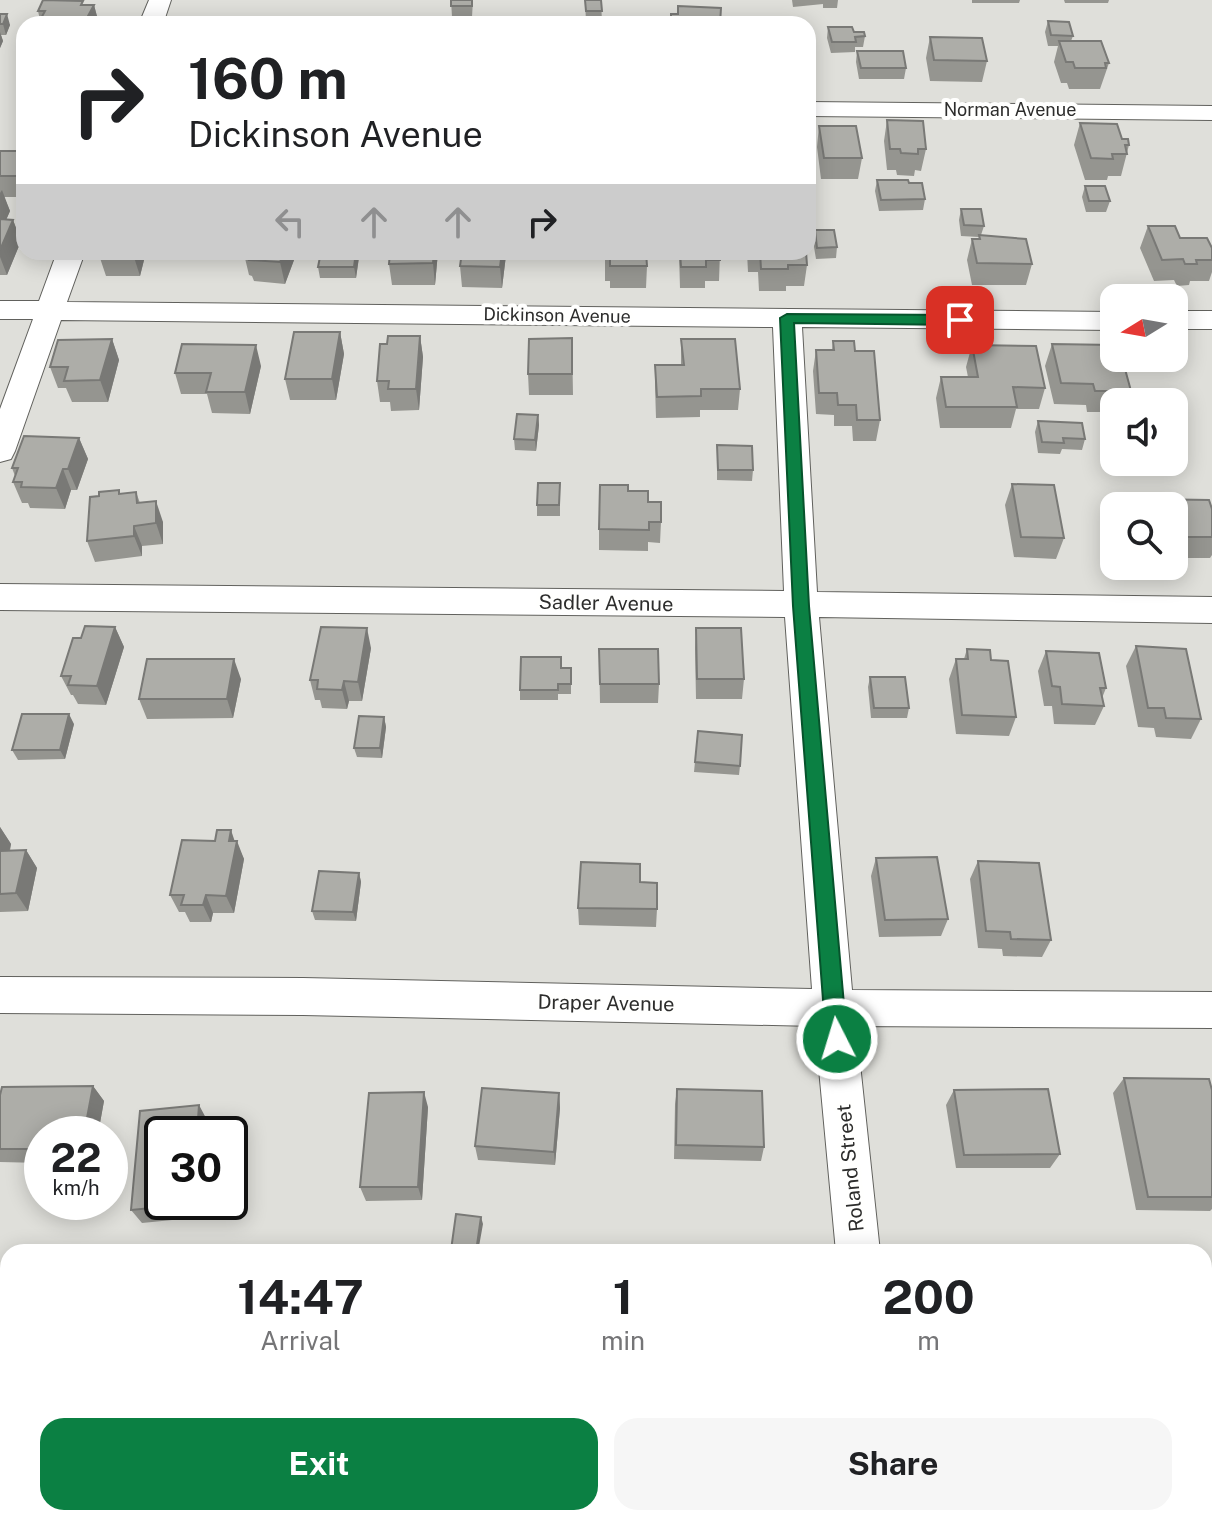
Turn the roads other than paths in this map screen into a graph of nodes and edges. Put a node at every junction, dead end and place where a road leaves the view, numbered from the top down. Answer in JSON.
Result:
{"nodes":[{"id":1,"x":816,"y":109,"type":"edge"},
{"id":2,"x":1212,"y":113,"type":"edge"},
{"id":3,"x":68,"y":260,"type":"edge"},
{"id":4,"x":0,"y":310,"type":"edge"},
{"id":5,"x":51,"y":310,"type":"junction"},
{"id":6,"x":787,"y":318,"type":"junction"},
{"id":7,"x":1188,"y":320,"type":"edge"},
{"id":8,"x":1212,"y":320,"type":"edge"},
{"id":9,"x":1100,"y":321,"type":"edge"},
{"id":10,"x":0,"y":451,"type":"edge"},
{"id":11,"x":0,"y":597,"type":"edge"},
{"id":12,"x":801,"y":606,"type":"junction"},
{"id":13,"x":1212,"y":610,"type":"edge"},
{"id":14,"x":0,"y":995,"type":"edge"},
{"id":15,"x":834,"y":1009,"type":"junction"},
{"id":16,"x":1212,"y":1010,"type":"edge"},
{"id":17,"x":857,"y":1244,"type":"edge"}],
"edges":[{"from":1,"to":2,"type":"street","name":"Norman Avenue"},
{"from":3,"to":5,"type":"street"},
{"from":4,"to":5,"type":"street","name":"Dickinson Avenue"},
{"from":5,"to":6,"type":"street","name":"Dickinson Avenue"},
{"from":5,"to":10,"type":"street"},
{"from":6,"to":9,"type":"street","name":"Dickinson Avenue"},
{"from":6,"to":12,"type":"street","name":"Roland Street"},
{"from":7,"to":8,"type":"street"},
{"from":11,"to":12,"type":"street","name":"Sadler Avenue"},
{"from":12,"to":13,"type":"street","name":"Sadler Avenue"},
{"from":12,"to":15,"type":"street","name":"Roland Street"},
{"from":14,"to":15,"type":"street","name":"Draper Avenue"},
{"from":15,"to":16,"type":"street","name":"Draper Avenue"},
{"from":15,"to":17,"type":"street","name":"Roland Street"}]}
